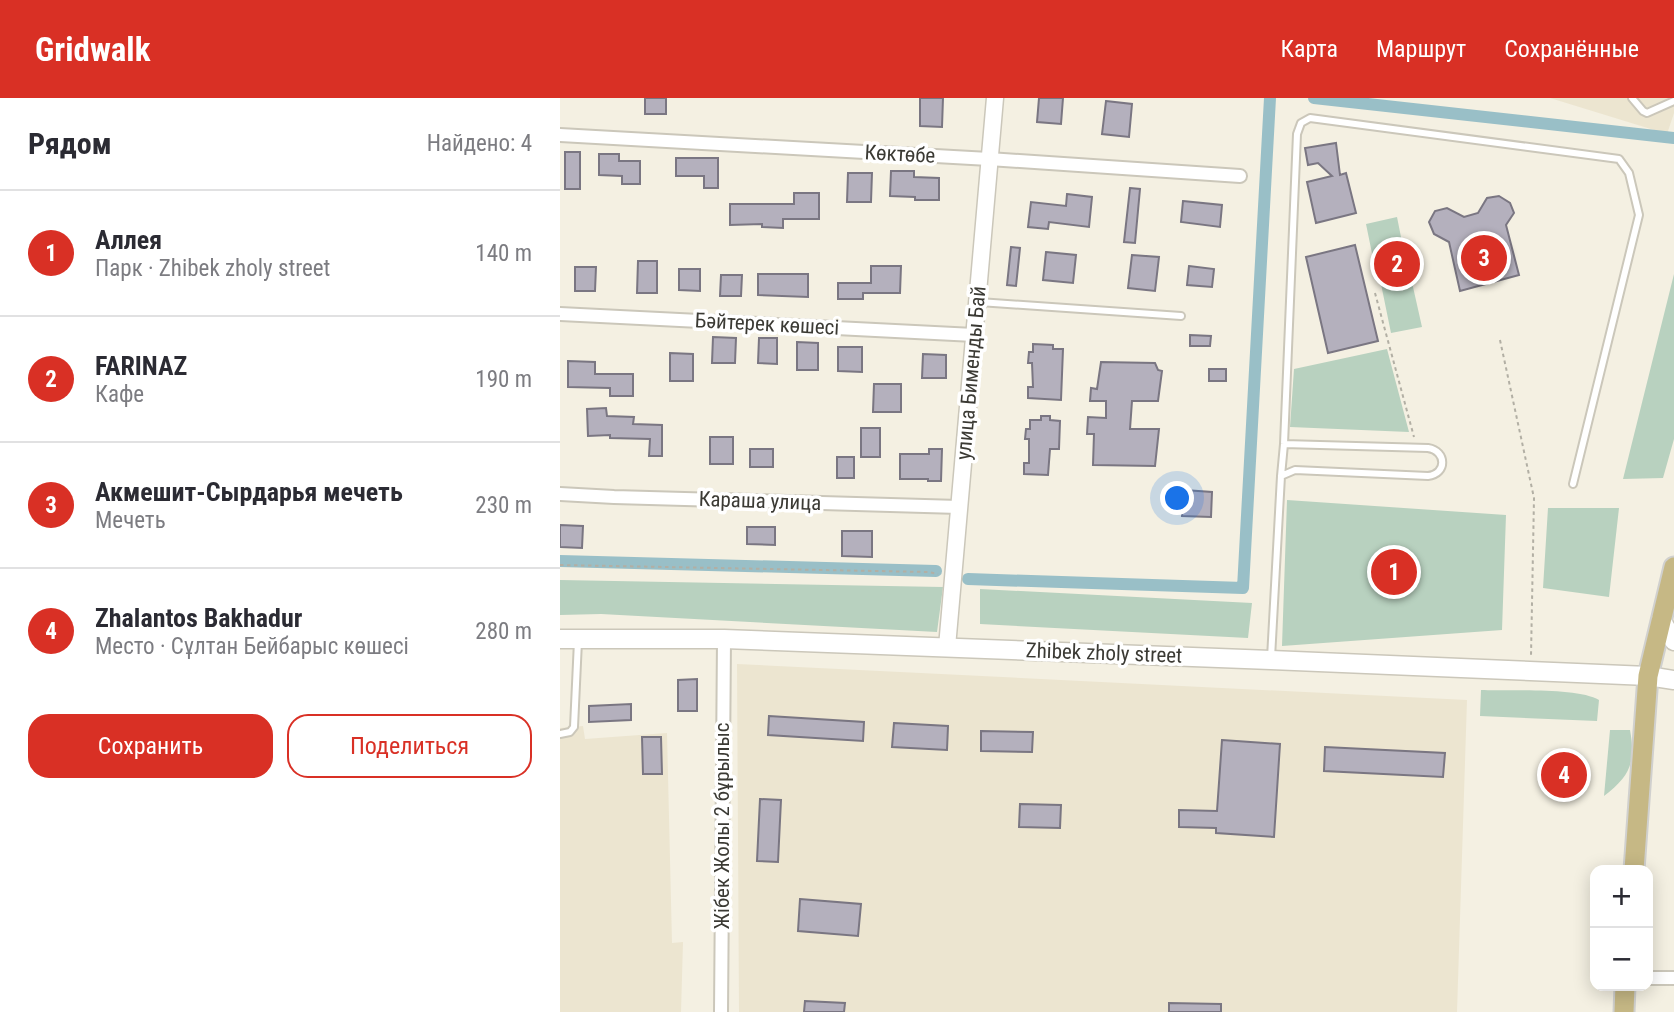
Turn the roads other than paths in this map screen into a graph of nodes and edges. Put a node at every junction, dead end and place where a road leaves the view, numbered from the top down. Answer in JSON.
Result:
{"nodes":[{"id":1,"x":995,"y":98,"type":"edge"},
{"id":2,"x":1632,"y":98,"type":"edge"},
{"id":3,"x":1674,"y":101,"type":"edge"},
{"id":4,"x":560,"y":135,"type":"edge"},
{"id":5,"x":989,"y":159,"type":"junction"},
{"id":6,"x":1240,"y":176,"type":"dead end"},
{"id":7,"x":977,"y":302,"type":"junction"},
{"id":8,"x":560,"y":314,"type":"edge"},
{"id":9,"x":1181,"y":316,"type":"dead end"},
{"id":10,"x":974,"y":335,"type":"junction"},
{"id":11,"x":1284,"y":444,"type":"junction"},
{"id":12,"x":1281,"y":477,"type":"junction"},
{"id":13,"x":1573,"y":484,"type":"dead end"},
{"id":14,"x":560,"y":494,"type":"edge"},
{"id":15,"x":960,"y":507,"type":"junction"},
{"id":16,"x":1674,"y":567,"type":"edge"},
{"id":17,"x":1661,"y":620,"type":"junction"},
{"id":18,"x":569,"y":639,"type":"edge"},
{"id":19,"x":724,"y":639,"type":"junction"},
{"id":20,"x":1674,"y":641,"type":"edge"},
{"id":21,"x":947,"y":647,"type":"junction"},
{"id":22,"x":1271,"y":660,"type":"junction"},
{"id":23,"x":1674,"y":674,"type":"edge"},
{"id":24,"x":1648,"y":676,"type":"junction"},
{"id":25,"x":1674,"y":680,"type":"edge"},
{"id":26,"x":560,"y":734,"type":"edge"},
{"id":27,"x":1634,"y":865,"type":"edge"},
{"id":28,"x":1653,"y":978,"type":"edge"},
{"id":29,"x":1674,"y":978,"type":"edge"},
{"id":30,"x":1625,"y":991,"type":"edge"},
{"id":31,"x":721,"y":1012,"type":"edge"},
{"id":32,"x":1623,"y":1012,"type":"edge"}],
"edges":[{"from":1,"to":5,"type":"street","name":"улица Бименды Бай"},
{"from":2,"to":3,"type":"lane"},
{"from":4,"to":5,"type":"street","name":"Көктөбе"},
{"from":5,"to":6,"type":"street","name":"Көктөбе"},
{"from":5,"to":7,"type":"street","name":"улица Бименды Бай"},
{"from":7,"to":9,"type":"lane"},
{"from":7,"to":10,"type":"street","name":"улица Бименды Бай"},
{"from":8,"to":10,"type":"street","name":"Бәйтерек көшесі"},
{"from":10,"to":15,"type":"street","name":"улица Бименды Бай"},
{"from":11,"to":12,"type":"lane"},
{"from":11,"to":12,"type":"lane"},
{"from":11,"to":13,"type":"lane"},
{"from":12,"to":22,"type":"lane"},
{"from":14,"to":15,"type":"street","name":"Караша улица"},
{"from":15,"to":21,"type":"street","name":"улица Бименды Бай"},
{"from":16,"to":17,"type":"main road"},
{"from":17,"to":20,"type":"main road"},
{"from":17,"to":24,"type":"main road"},
{"from":18,"to":19,"type":"main road","name":"Zhibek zholy street"},
{"from":18,"to":26,"type":"lane"},
{"from":19,"to":21,"type":"main road","name":"Zhibek zholy street"},
{"from":19,"to":31,"type":"street","name":"Жібек Жолы 2 бұрылыс"},
{"from":21,"to":22,"type":"main road","name":"Zhibek zholy street"},
{"from":22,"to":24,"type":"main road","name":"Zhibek zholy street"},
{"from":23,"to":24,"type":"main road"},
{"from":24,"to":25,"type":"main road"},
{"from":24,"to":27,"type":"main road"},
{"from":28,"to":29,"type":"street"},
{"from":30,"to":32,"type":"main road"}]}
